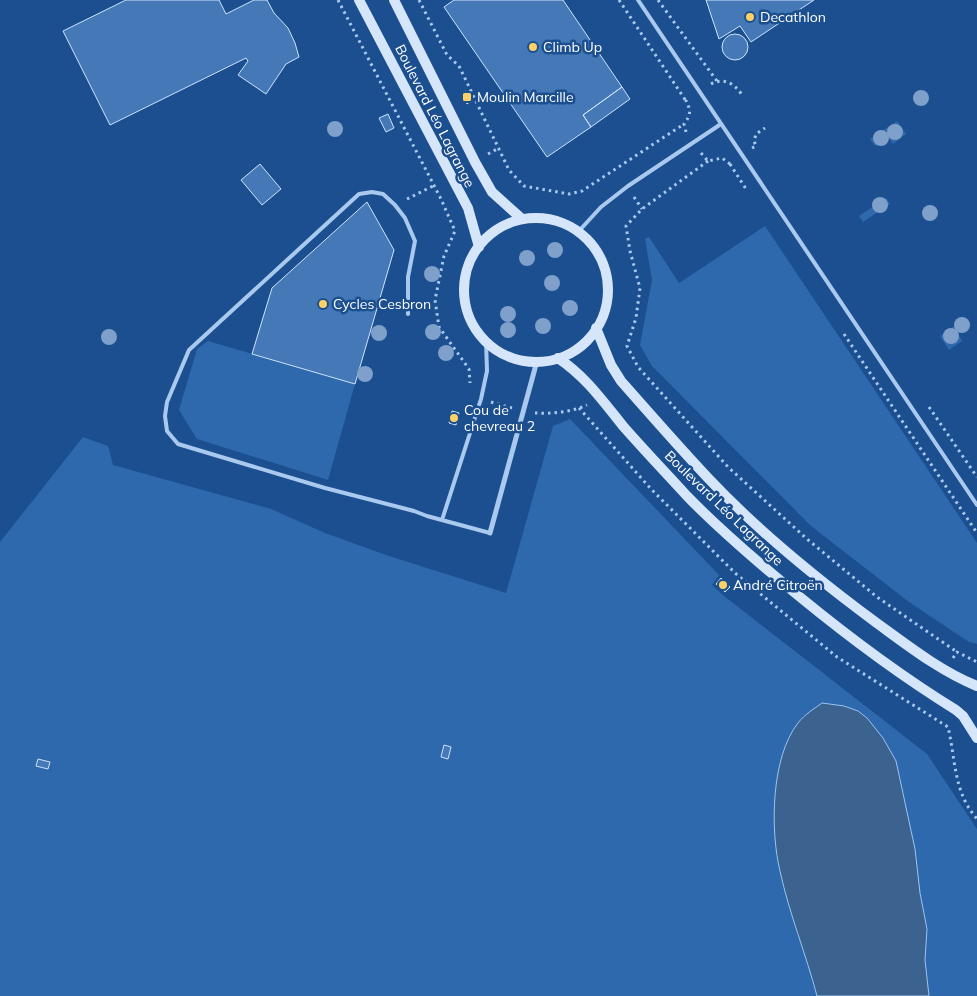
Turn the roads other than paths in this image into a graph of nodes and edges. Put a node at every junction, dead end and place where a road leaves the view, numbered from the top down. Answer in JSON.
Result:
{"nodes":[{"id":1,"x":359,"y":0,"type":"edge"},
{"id":2,"x":394,"y":0,"type":"edge"},
{"id":3,"x":638,"y":0,"type":"edge"},
{"id":4,"x":721,"y":124,"type":"junction"},
{"id":5,"x":522,"y":220,"type":"junction"},
{"id":6,"x":578,"y":232,"type":"junction"},
{"id":7,"x":479,"y":247,"type":"junction"},
{"id":8,"x":408,"y":314,"type":"dead end"},
{"id":9,"x":596,"y":328,"type":"junction"},
{"id":10,"x":486,"y":341,"type":"junction"},
{"id":11,"x":558,"y":358,"type":"junction"},
{"id":12,"x":537,"y":361,"type":"junction"},
{"id":13,"x":977,"y":506,"type":"edge"},
{"id":14,"x":442,"y":520,"type":"junction"},
{"id":15,"x":490,"y":533,"type":"joint"},
{"id":16,"x":977,"y":686,"type":"edge"},
{"id":17,"x":977,"y":738,"type":"edge"}],
"edges":[{"from":1,"to":7,"type":"street","name":"Boulevard Léo Lagrange"},
{"from":2,"to":5,"type":"street","name":"Boulevard Léo Lagrange"},
{"from":3,"to":4,"type":"lane"},
{"from":4,"to":6,"type":"lane"},
{"from":4,"to":13,"type":"lane"},
{"from":5,"to":6,"type":"street"},
{"from":5,"to":7,"type":"street"},
{"from":6,"to":9,"type":"street"},
{"from":7,"to":10,"type":"street"},
{"from":8,"to":14,"type":"lane"},
{"from":9,"to":11,"type":"street"},
{"from":9,"to":16,"type":"street","name":"Boulevard Léo Lagrange"},
{"from":10,"to":12,"type":"street"},
{"from":10,"to":14,"type":"lane"},
{"from":11,"to":12,"type":"street"},
{"from":11,"to":17,"type":"street","name":"Boulevard Léo Lagrange"},
{"from":12,"to":15,"type":"street"},
{"from":14,"to":15,"type":"lane"}]}
